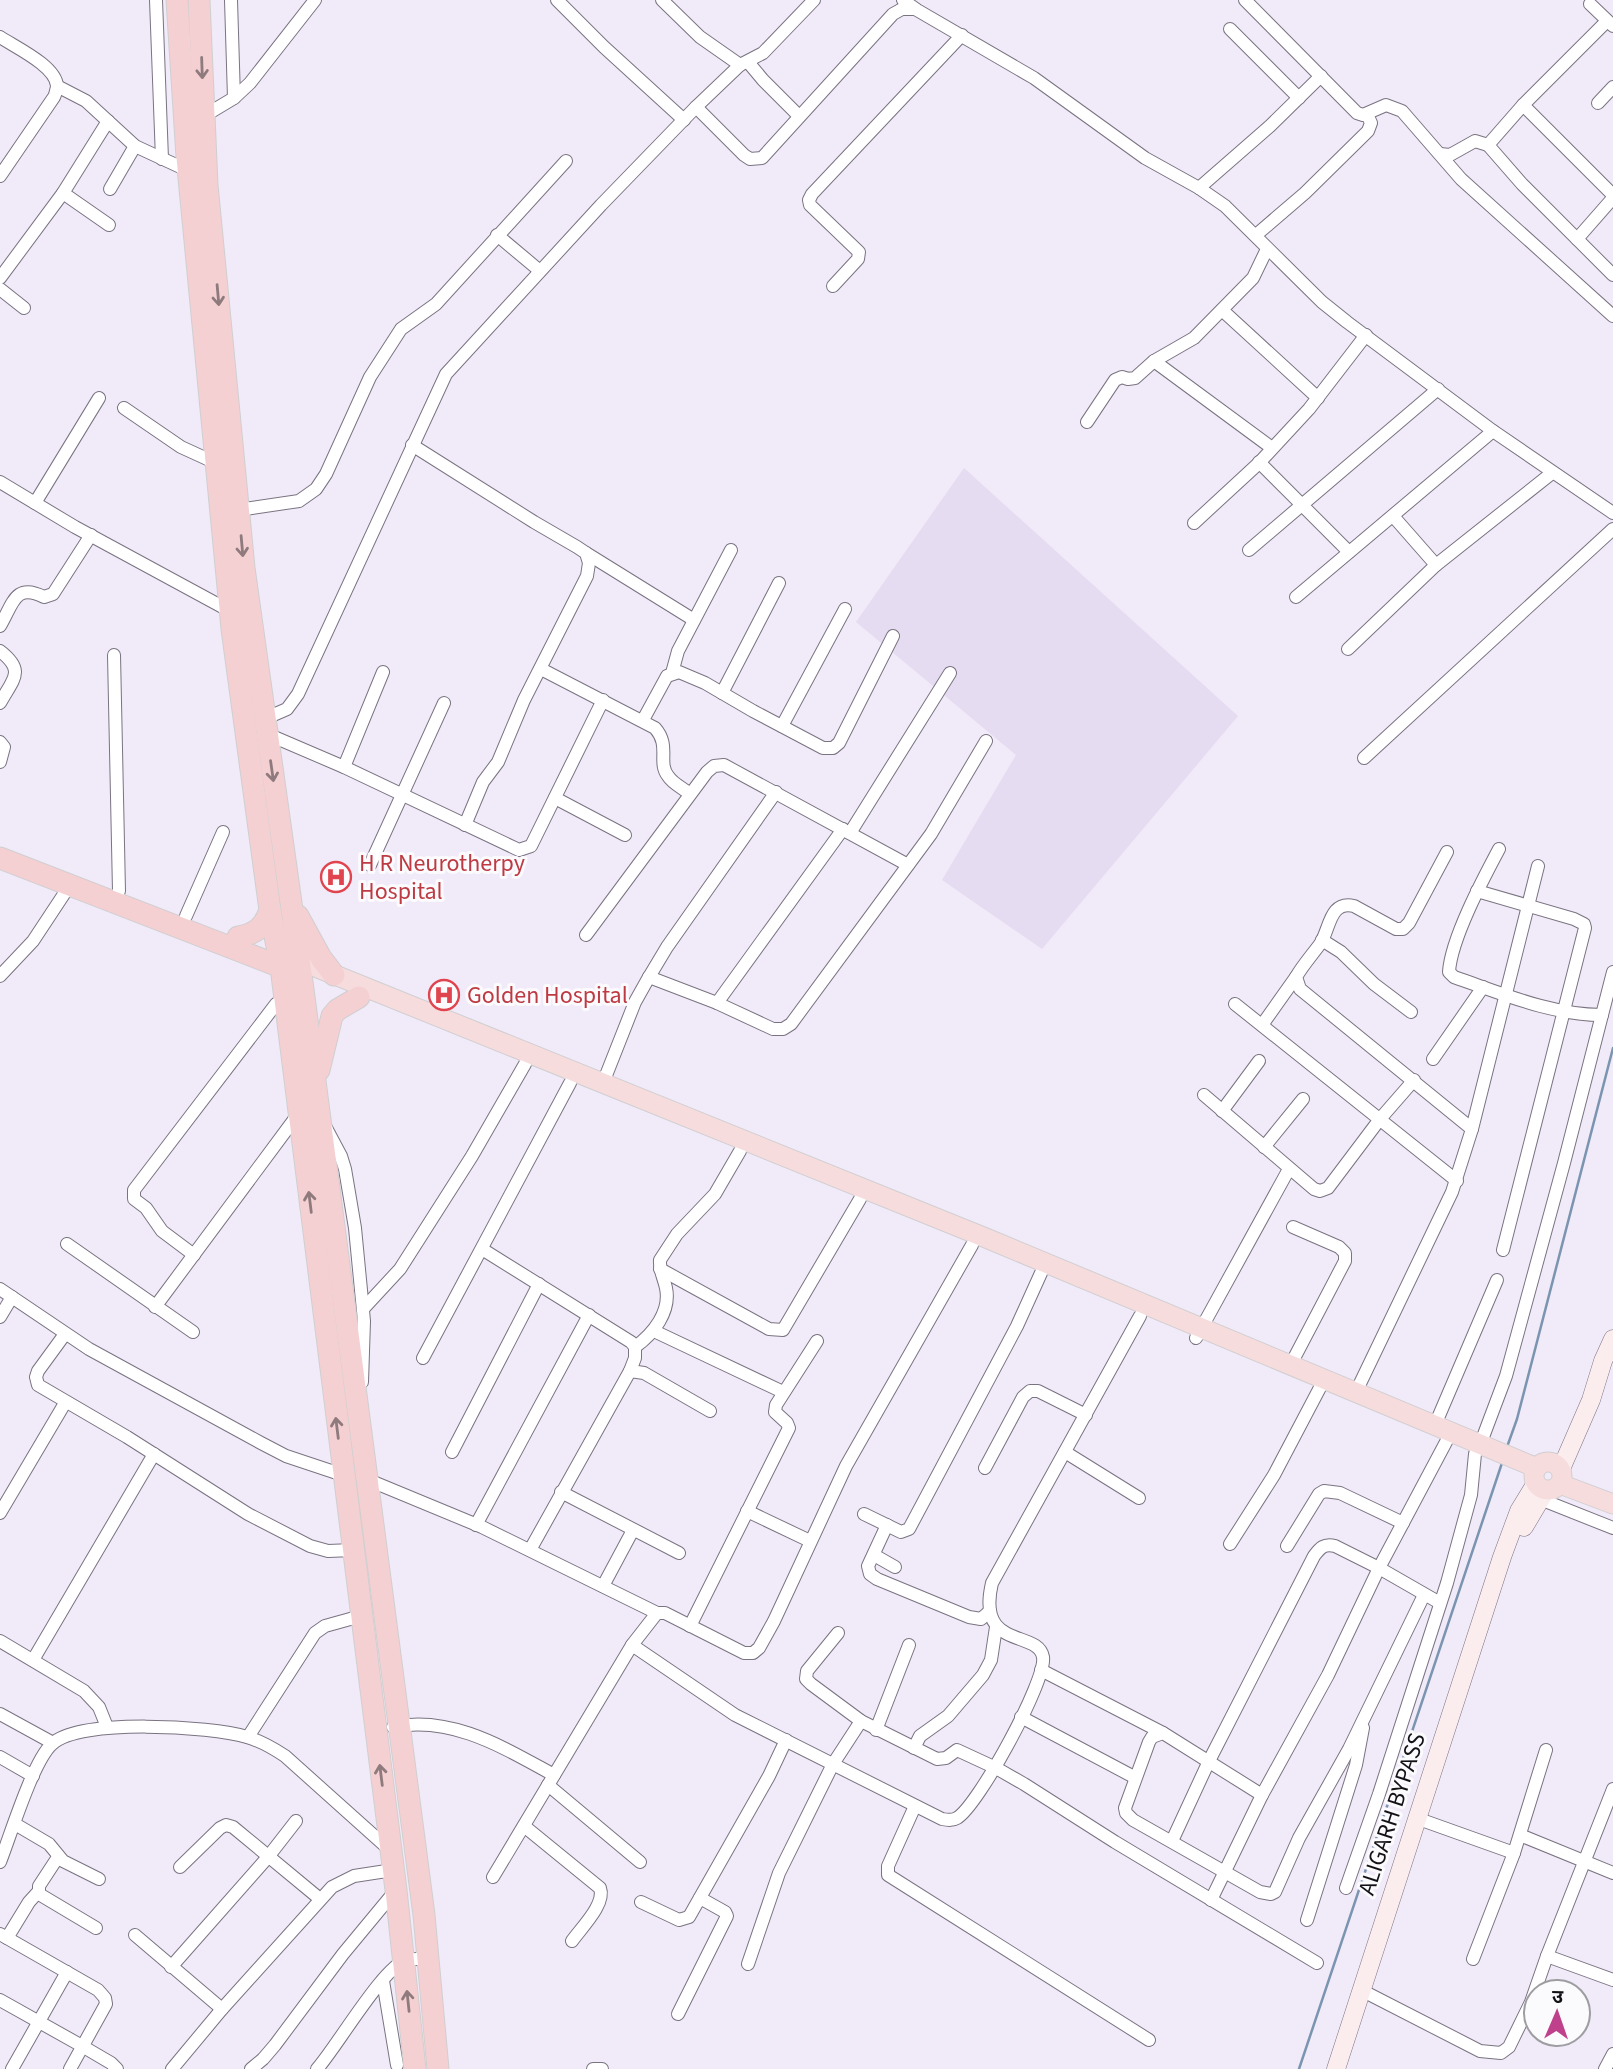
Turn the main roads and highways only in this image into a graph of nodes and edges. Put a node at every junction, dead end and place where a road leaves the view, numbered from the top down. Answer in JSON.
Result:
{"nodes":[{"id":1,"x":177,"y":0,"type":"edge"},
{"id":2,"x":199,"y":0,"type":"edge"},
{"id":3,"x":0,"y":845,"type":"edge"},
{"id":4,"x":0,"y":858,"type":"edge"},
{"id":5,"x":290,"y":898,"type":"junction"},
{"id":6,"x":270,"y":910,"type":"junction"},
{"id":7,"x":241,"y":945,"type":"junction"},
{"id":8,"x":289,"y":963,"type":"junction"},
{"id":9,"x":334,"y":975,"type":"junction"},
{"id":10,"x":359,"y":997,"type":"junction"},
{"id":11,"x":290,"y":1040,"type":"junction"},
{"id":12,"x":315,"y":1088,"type":"junction"},
{"id":13,"x":309,"y":1113,"type":"junction"},
{"id":14,"x":1198,"y":1333,"type":"junction"},
{"id":15,"x":1613,"y":1339,"type":"edge"},
{"id":16,"x":1605,"y":1366,"type":"edge"},
{"id":17,"x":1321,"y":1385,"type":"junction"},
{"id":18,"x":1483,"y":1452,"type":"junction"},
{"id":19,"x":1544,"y":1477,"type":"junction"},
{"id":20,"x":1613,"y":1496,"type":"edge"},
{"id":21,"x":1613,"y":1504,"type":"edge"},
{"id":22,"x":406,"y":2067,"type":"edge"},
{"id":23,"x":439,"y":2069,"type":"edge"},
{"id":24,"x":1336,"y":2069,"type":"edge"}],
"edges":[{"from":1,"to":6,"type":"highway"},
{"from":2,"to":5,"type":"highway","one_way":true},
{"from":3,"to":7,"type":"highway"},
{"from":4,"to":7,"type":"highway"},
{"from":5,"to":8,"type":"highway"},
{"from":5,"to":9,"type":"highway"},
{"from":6,"to":7,"type":"highway"},
{"from":6,"to":8,"type":"highway"},
{"from":7,"to":8,"type":"highway"},
{"from":7,"to":11,"type":"highway"},
{"from":8,"to":9,"type":"main road"},
{"from":8,"to":10,"type":"main road"},
{"from":8,"to":11,"type":"highway"},
{"from":8,"to":12,"type":"highway"},
{"from":9,"to":14,"type":"main road"},
{"from":10,"to":12,"type":"highway"},
{"from":10,"to":14,"type":"main road"},
{"from":11,"to":13,"type":"highway"},
{"from":12,"to":13,"type":"highway"},
{"from":22,"to":13,"type":"highway","one_way":true},
{"from":13,"to":23,"type":"highway"},
{"from":14,"to":17,"type":"main road"},
{"from":14,"to":17,"type":"main road"},
{"from":15,"to":16,"type":"main road","name":"ALIGARH BYPASS"},
{"from":16,"to":19,"type":"main road","name":"ALIGARH BYPASS"},
{"from":17,"to":18,"type":"main road"},
{"from":17,"to":18,"type":"main road"},
{"from":18,"to":19,"type":"main road"},
{"from":19,"to":20,"type":"main road"},
{"from":19,"to":21,"type":"main road"},
{"from":19,"to":24,"type":"main road","name":"ALIGARH BYPASS"}]}
